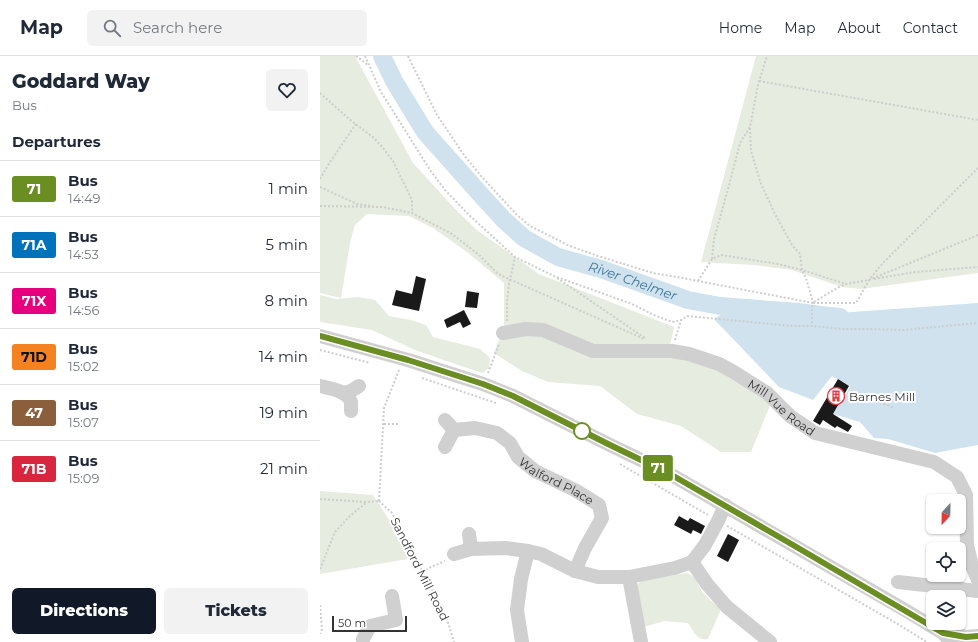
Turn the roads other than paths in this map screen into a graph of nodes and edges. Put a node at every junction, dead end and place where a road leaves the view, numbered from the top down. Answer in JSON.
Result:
{"nodes":[{"id":1,"x":504,"y":333,"type":"dead end"},
{"id":2,"x":320,"y":336,"type":"edge"},
{"id":3,"x":320,"y":386,"type":"edge"},
{"id":4,"x":358,"y":386,"type":"dead end"},
{"id":5,"x":343,"y":393,"type":"junction"},
{"id":6,"x":351,"y":412,"type":"dead end"},
{"id":7,"x":445,"y":447,"type":"dead end"},
{"id":8,"x":966,"y":494,"type":"edge"},
{"id":9,"x":725,"y":505,"type":"junction"},
{"id":10,"x":469,"y":534,"type":"dead end"},
{"id":11,"x":963,"y":534,"type":"edge"},
{"id":12,"x":471,"y":549,"type":"junction"},
{"id":13,"x":528,"y":551,"type":"junction"},
{"id":14,"x":454,"y":554,"type":"road end"},
{"id":15,"x":692,"y":562,"type":"junction"},
{"id":16,"x":575,"y":571,"type":"junction"},
{"id":17,"x":629,"y":577,"type":"junction"},
{"id":18,"x":978,"y":580,"type":"edge"},
{"id":19,"x":898,"y":582,"type":"dead end"},
{"id":20,"x":978,"y":591,"type":"edge"},
{"id":21,"x":392,"y":596,"type":"dead end"},
{"id":22,"x":947,"y":637,"type":"edge"},
{"id":23,"x":978,"y":637,"type":"edge"},
{"id":24,"x":363,"y":642,"type":"edge"},
{"id":25,"x":522,"y":642,"type":"edge"},
{"id":26,"x":641,"y":642,"type":"edge"},
{"id":27,"x":770,"y":642,"type":"edge"},
{"id":28,"x":974,"y":642,"type":"edge"}],
"edges":[{"from":1,"to":8,"type":"street","name":"Mill Vue Road"},
{"from":2,"to":9,"type":"street"},
{"from":3,"to":5,"type":"street"},
{"from":4,"to":5,"type":"street"},
{"from":5,"to":6,"type":"street"},
{"from":7,"to":16,"type":"street","name":"Walford Place"},
{"from":9,"to":15,"type":"street"},
{"from":9,"to":22,"type":"street"},
{"from":10,"to":12,"type":"street"},
{"from":11,"to":18,"type":"street","name":"Mill Vue Road"},
{"from":12,"to":13,"type":"street"},
{"from":12,"to":14,"type":"street"},
{"from":13,"to":16,"type":"street"},
{"from":13,"to":25,"type":"street"},
{"from":15,"to":17,"type":"street"},
{"from":15,"to":27,"type":"street"},
{"from":16,"to":17,"type":"street"},
{"from":17,"to":26,"type":"street"},
{"from":19,"to":20,"type":"street"},
{"from":21,"to":24,"type":"street"},
{"from":22,"to":23,"type":"street"},
{"from":23,"to":28,"type":"street"}]}
